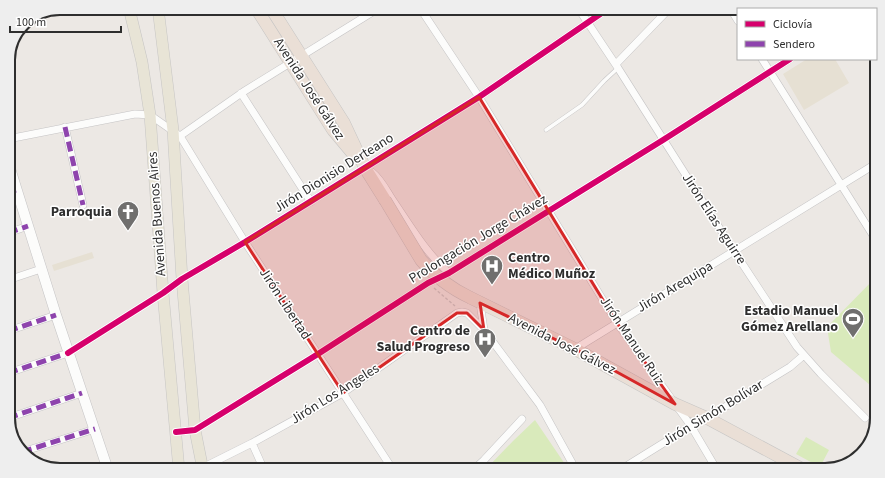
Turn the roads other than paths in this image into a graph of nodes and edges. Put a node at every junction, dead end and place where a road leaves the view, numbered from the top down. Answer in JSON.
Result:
{"nodes":[{"id":1,"x":131,"y":15,"type":"edge"},
{"id":2,"x":159,"y":15,"type":"edge"},
{"id":3,"x":260,"y":15,"type":"edge"},
{"id":4,"x":275,"y":15,"type":"edge"},
{"id":5,"x":367,"y":15,"type":"edge"},
{"id":6,"x":425,"y":15,"type":"edge"},
{"id":7,"x":583,"y":15,"type":"edge"},
{"id":8,"x":599,"y":15,"type":"edge"},
{"id":9,"x":664,"y":15,"type":"edge"},
{"id":10,"x":588,"y":23,"type":"junction"},
{"id":11,"x":301,"y":55,"type":"junction"},
{"id":12,"x":763,"y":60,"type":"edge"},
{"id":13,"x":788,"y":60,"type":"edge"},
{"id":14,"x":290,"y":62,"type":"junction"},
{"id":15,"x":617,"y":66,"type":"junction"},
{"id":16,"x":770,"y":72,"type":"junction"},
{"id":17,"x":241,"y":93,"type":"junction"},
{"id":18,"x":479,"y":97,"type":"junction"},
{"id":19,"x":150,"y":115,"type":"junction"},
{"id":20,"x":65,"y":127,"type":"junction"},
{"id":21,"x":546,"y":130,"type":"dead end"},
{"id":22,"x":176,"y":133,"type":"junction"},
{"id":23,"x":15,"y":138,"type":"edge"},
{"id":24,"x":663,"y":140,"type":"junction"},
{"id":25,"x":870,"y":167,"type":"edge"},
{"id":26,"x":365,"y":170,"type":"junction"},
{"id":27,"x":842,"y":185,"type":"junction"},
{"id":28,"x":15,"y":198,"type":"edge"},
{"id":29,"x":311,"y":202,"type":"junction"},
{"id":30,"x":83,"y":205,"type":"dead end"},
{"id":31,"x":548,"y":211,"type":"junction"},
{"id":32,"x":28,"y":226,"type":"junction"},
{"id":33,"x":870,"y":230,"type":"edge"},
{"id":34,"x":15,"y":231,"type":"edge"},
{"id":35,"x":245,"y":242,"type":"junction"},
{"id":36,"x":734,"y":251,"type":"junction"},
{"id":37,"x":41,"y":269,"type":"junction"},
{"id":38,"x":449,"y":272,"type":"junction"},
{"id":39,"x":15,"y":278,"type":"edge"},
{"id":40,"x":182,"y":279,"type":"junction"},
{"id":41,"x":163,"y":293,"type":"junction"},
{"id":42,"x":475,"y":301,"type":"junction"},
{"id":43,"x":56,"y":316,"type":"junction"},
{"id":44,"x":617,"y":323,"type":"junction"},
{"id":45,"x":15,"y":329,"type":"edge"},
{"id":46,"x":484,"y":330,"type":"junction"},
{"id":47,"x":575,"y":349,"type":"junction"},
{"id":48,"x":68,"y":353,"type":"junction"},
{"id":49,"x":318,"y":354,"type":"junction"},
{"id":50,"x":804,"y":356,"type":"junction"},
{"id":51,"x":15,"y":371,"type":"edge"},
{"id":52,"x":82,"y":393,"type":"junction"},
{"id":53,"x":343,"y":393,"type":"junction"},
{"id":54,"x":675,"y":404,"type":"junction"},
{"id":55,"x":15,"y":416,"type":"edge"},
{"id":56,"x":707,"y":418,"type":"junction"},
{"id":57,"x":865,"y":418,"type":"dead end"},
{"id":58,"x":522,"y":419,"type":"dead end"},
{"id":59,"x":691,"y":426,"type":"junction"},
{"id":60,"x":95,"y":429,"type":"junction"},
{"id":61,"x":195,"y":430,"type":"junction"},
{"id":62,"x":176,"y":432,"type":"junction"},
{"id":63,"x":252,"y":443,"type":"junction"},
{"id":64,"x":28,"y":450,"type":"edge"},
{"id":65,"x":105,"y":463,"type":"edge"},
{"id":66,"x":178,"y":463,"type":"edge"},
{"id":67,"x":201,"y":463,"type":"edge"},
{"id":68,"x":214,"y":463,"type":"edge"},
{"id":69,"x":261,"y":463,"type":"edge"},
{"id":70,"x":388,"y":463,"type":"edge"},
{"id":71,"x":481,"y":463,"type":"edge"},
{"id":72,"x":572,"y":463,"type":"edge"},
{"id":73,"x":631,"y":463,"type":"edge"},
{"id":74,"x":713,"y":463,"type":"edge"},
{"id":75,"x":791,"y":463,"type":"edge"}],
"edges":[{"from":1,"to":19,"type":"main road","name":"Avenida Buenos Aires"},
{"from":2,"to":22,"type":"main road","name":"Avenida Buenos Aires"},
{"from":3,"to":14,"type":"highway","name":"Avenida José Gálvez"},
{"from":4,"to":11,"type":"highway","name":"Avenida José Gálvez"},
{"from":5,"to":11,"type":"street"},
{"from":6,"to":18,"type":"street","name":"Jirón Manuel Ruiz"},
{"from":7,"to":10,"type":"street","name":"Jirón Elías Aguirre"},
{"from":8,"to":10,"type":"street","name":"Jirón Dionisio Derteano"},
{"from":9,"to":15,"type":"street"},
{"from":10,"to":15,"type":"street","name":"Jirón Elías Aguirre"},
{"from":10,"to":18,"type":"street","name":"Jirón Dionisio Derteano"},
{"from":11,"to":14,"type":"street"},
{"from":11,"to":26,"type":"highway","name":"Avenida José Gálvez"},
{"from":12,"to":16,"type":"street"},
{"from":13,"to":16,"type":"street","name":"Prolongación Jorge Chávez"},
{"from":14,"to":17,"type":"street"},
{"from":14,"to":26,"type":"highway","name":"Avenida José Gálvez"},
{"from":15,"to":21,"type":"lane"},
{"from":15,"to":24,"type":"street","name":"Jirón Elías Aguirre"},
{"from":16,"to":24,"type":"street","name":"Prolongación Jorge Chávez"},
{"from":16,"to":27,"type":"street"},
{"from":17,"to":22,"type":"street"},
{"from":17,"to":29,"type":"street"},
{"from":18,"to":26,"type":"street","name":"Jirón Dionisio Derteano"},
{"from":18,"to":31,"type":"street","name":"Jirón Manuel Ruiz"},
{"from":19,"to":20,"type":"street"},
{"from":19,"to":22,"type":"street"},
{"from":19,"to":41,"type":"main road","name":"Avenida Buenos Aires"},
{"from":20,"to":23,"type":"street"},
{"from":20,"to":30,"type":"street"},
{"from":22,"to":35,"type":"street","name":"Jirón Libertad"},
{"from":22,"to":40,"type":"main road","name":"Avenida Buenos Aires"},
{"from":24,"to":31,"type":"street","name":"Prolongación Jorge Chávez"},
{"from":24,"to":36,"type":"street","name":"Jirón Elías Aguirre"},
{"from":25,"to":27,"type":"street","name":"Jirón Arequipa"},
{"from":26,"to":29,"type":"street","name":"Jirón Dionisio Derteano"},
{"from":26,"to":38,"type":"street"},
{"from":26,"to":42,"type":"highway","name":"Avenida José Gálvez","bridge":true},
{"from":27,"to":33,"type":"street"},
{"from":27,"to":36,"type":"street","name":"Jirón Arequipa"},
{"from":28,"to":32,"type":"main road"},
{"from":29,"to":35,"type":"street","name":"Jirón Dionisio Derteano"},
{"from":31,"to":38,"type":"street","name":"Prolongación Jorge Chávez"},
{"from":31,"to":44,"type":"street","name":"Jirón Manuel Ruiz"},
{"from":32,"to":34,"type":"street"},
{"from":32,"to":37,"type":"main road"},
{"from":35,"to":40,"type":"street","name":"Jirón Dionisio Derteano"},
{"from":35,"to":49,"type":"street","name":"Jirón Libertad"},
{"from":36,"to":44,"type":"street","name":"Jirón Arequipa"},
{"from":36,"to":50,"type":"street","name":"Jirón Elías Aguirre"},
{"from":37,"to":39,"type":"street"},
{"from":37,"to":43,"type":"main road"},
{"from":38,"to":49,"type":"street","name":"Prolongación Jorge Chávez"},
{"from":40,"to":41,"type":"street","name":"Jirón Dionisio Derteano"},
{"from":40,"to":61,"type":"main road","name":"Avenida Buenos Aires"},
{"from":41,"to":48,"type":"street","name":"Jirón Dionisio Derteano"},
{"from":41,"to":62,"type":"main road","name":"Avenida Buenos Aires"},
{"from":42,"to":46,"type":"street"},
{"from":42,"to":47,"type":"highway","name":"Avenida José Gálvez"},
{"from":43,"to":45,"type":"street"},
{"from":43,"to":48,"type":"main road"},
{"from":44,"to":47,"type":"street","name":"Jirón Arequipa"},
{"from":44,"to":54,"type":"street","name":"Jirón Manuel Ruiz"},
{"from":46,"to":53,"type":"street","name":"Jirón Los Angeles"},
{"from":46,"to":72,"type":"street"},
{"from":47,"to":54,"type":"highway","name":"Avenida José Gálvez"},
{"from":48,"to":51,"type":"street","name":"Jirón Dionisio Derteano"},
{"from":48,"to":52,"type":"main road"},
{"from":49,"to":53,"type":"street","name":"Jirón Libertad"},
{"from":49,"to":61,"type":"street","name":"Prolongación Jorge Chávez"},
{"from":50,"to":56,"type":"street","name":"Jirón Simón Bolívar"},
{"from":50,"to":57,"type":"street","name":"Jirón Elías Aguirre"},
{"from":52,"to":55,"type":"street"},
{"from":52,"to":60,"type":"main road"},
{"from":53,"to":63,"type":"street","name":"Jirón Los Angeles"},
{"from":53,"to":70,"type":"street","name":"Jirón Libertad"},
{"from":54,"to":56,"type":"highway","name":"Avenida José Gálvez"},
{"from":54,"to":59,"type":"street","name":"Jirón Manuel Ruiz"},
{"from":56,"to":59,"type":"street","name":"Jirón Simón Bolívar"},
{"from":56,"to":75,"type":"highway","name":"Avenida José Gálvez"},
{"from":58,"to":71,"type":"street"},
{"from":59,"to":73,"type":"street","name":"Jirón Simón Bolívar"},
{"from":59,"to":74,"type":"street","name":"Jirón Manuel Ruiz"},
{"from":60,"to":64,"type":"street"},
{"from":60,"to":65,"type":"main road"},
{"from":61,"to":62,"type":"street","name":"Prolongación Jorge Chávez"},
{"from":61,"to":67,"type":"main road","name":"Avenida Buenos Aires"},
{"from":62,"to":66,"type":"main road","name":"Avenida Buenos Aires"},
{"from":63,"to":68,"type":"street","name":"Jirón Los Angeles"},
{"from":63,"to":69,"type":"street"}]}
